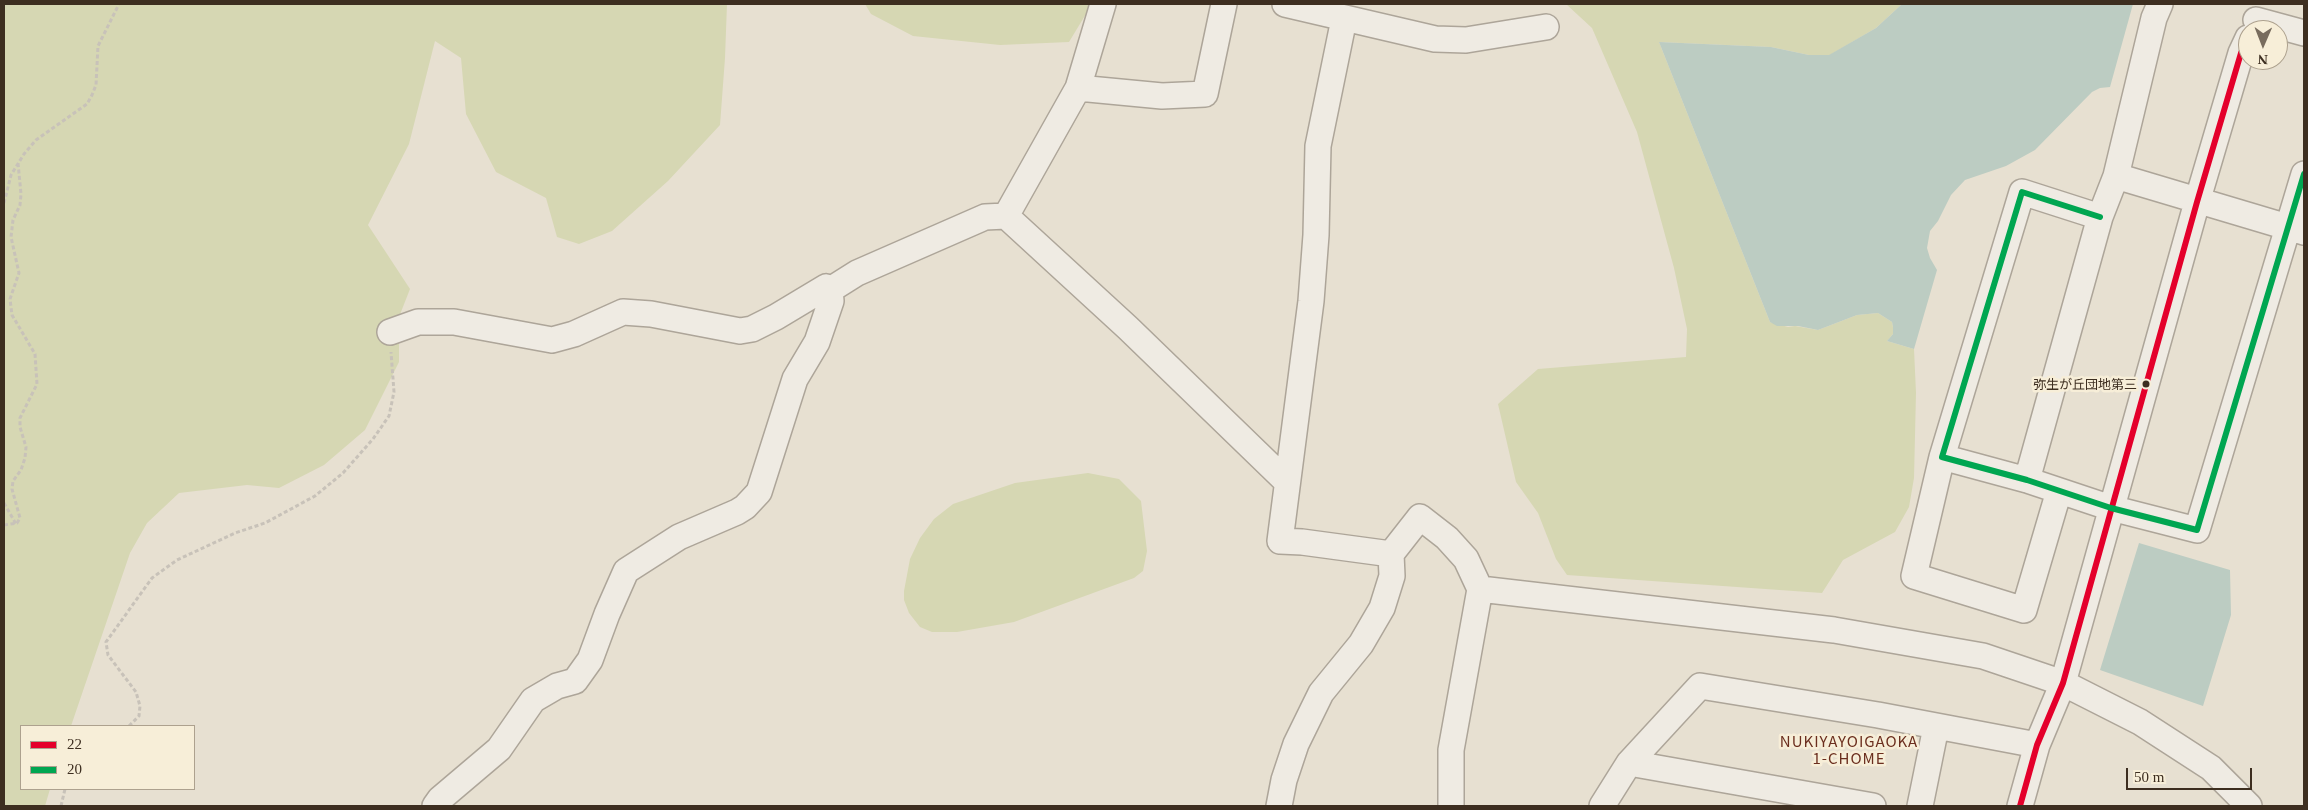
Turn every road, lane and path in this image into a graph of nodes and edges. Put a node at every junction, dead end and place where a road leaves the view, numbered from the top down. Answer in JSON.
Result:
{"nodes":[{"id":1,"x":119,"y":4,"type":"edge"},
{"id":2,"x":1103,"y":4,"type":"edge"},
{"id":3,"x":1224,"y":4,"type":"edge"},
{"id":4,"x":1285,"y":4,"type":"edge"},
{"id":5,"x":2160,"y":4,"type":"edge"},
{"id":6,"x":1344,"y":19,"type":"junction"},
{"id":7,"x":1546,"y":27,"type":"dead end"},
{"id":8,"x":2288,"y":29,"type":"edge"},
{"id":9,"x":2304,"y":32,"type":"edge"},
{"id":10,"x":2238,"y":63,"type":"edge"},
{"id":11,"x":1078,"y":88,"type":"junction"},
{"id":12,"x":18,"y":163,"type":"junction"},
{"id":13,"x":2304,"y":174,"type":"edge"},
{"id":14,"x":2116,"y":176,"type":"junction"},
{"id":15,"x":2197,"y":202,"type":"junction"},
{"id":16,"x":4,"y":203,"type":"edge"},
{"id":17,"x":1006,"y":216,"type":"junction"},
{"id":18,"x":2100,"y":217,"type":"junction"},
{"id":19,"x":2296,"y":230,"type":"edge"},
{"id":20,"x":830,"y":290,"type":"junction"},
{"id":21,"x":390,"y":332,"type":"joint"},
{"id":22,"x":1942,"y":457,"type":"junction"},
{"id":23,"x":2027,"y":480,"type":"junction"},
{"id":24,"x":1286,"y":481,"type":"junction"},
{"id":25,"x":2059,"y":491,"type":"junction"},
{"id":26,"x":4,"y":503,"type":"edge"},
{"id":27,"x":2111,"y":508,"type":"junction"},
{"id":28,"x":16,"y":524,"type":"junction"},
{"id":29,"x":4,"y":525,"type":"edge"},
{"id":30,"x":1391,"y":554,"type":"junction"},
{"id":31,"x":1480,"y":589,"type":"junction"},
{"id":32,"x":2063,"y":683,"type":"junction"},
{"id":33,"x":130,"y":725,"type":"edge"},
{"id":34,"x":1936,"y":727,"type":"junction"},
{"id":35,"x":2038,"y":745,"type":"junction"},
{"id":36,"x":1629,"y":763,"type":"junction"},
{"id":37,"x":2211,"y":768,"type":"junction"},
{"id":38,"x":64,"y":790,"type":"edge"},
{"id":39,"x":62,"y":806,"type":"edge"},
{"id":40,"x":435,"y":806,"type":"edge"},
{"id":41,"x":1279,"y":806,"type":"edge"},
{"id":42,"x":1451,"y":806,"type":"edge"},
{"id":43,"x":1602,"y":806,"type":"edge"},
{"id":44,"x":1874,"y":806,"type":"edge"},
{"id":45,"x":1920,"y":806,"type":"edge"},
{"id":46,"x":2020,"y":806,"type":"edge"},
{"id":47,"x":2237,"y":806,"type":"edge"},
{"id":48,"x":2249,"y":806,"type":"edge"}],
"edges":[{"from":1,"to":12,"type":"path"},
{"from":2,"to":11,"type":"street"},
{"from":3,"to":11,"type":"street"},
{"from":4,"to":6,"type":"street"},
{"from":5,"to":14,"type":"street"},
{"from":6,"to":7,"type":"street"},
{"from":6,"to":24,"type":"street"},
{"from":8,"to":9,"type":"street"},
{"from":10,"to":15,"type":"street"},
{"from":11,"to":17,"type":"street"},
{"from":12,"to":16,"type":"path"},
{"from":12,"to":28,"type":"path"},
{"from":13,"to":19,"type":"street"},
{"from":14,"to":15,"type":"street"},
{"from":14,"to":18,"type":"street"},
{"from":15,"to":19,"type":"street"},
{"from":15,"to":27,"type":"street"},
{"from":17,"to":20,"type":"street"},
{"from":17,"to":24,"type":"street"},
{"from":18,"to":22,"type":"street"},
{"from":18,"to":23,"type":"street"},
{"from":19,"to":27,"type":"street"},
{"from":20,"to":21,"type":"street"},
{"from":20,"to":40,"type":"street"},
{"from":21,"to":33,"type":"path"},
{"from":22,"to":23,"type":"street"},
{"from":22,"to":25,"type":"street"},
{"from":23,"to":25,"type":"street"},
{"from":24,"to":30,"type":"street"},
{"from":25,"to":27,"type":"street"},
{"from":26,"to":28,"type":"path"},
{"from":27,"to":32,"type":"street"},
{"from":28,"to":29,"type":"path"},
{"from":30,"to":31,"type":"street"},
{"from":30,"to":41,"type":"street"},
{"from":31,"to":32,"type":"street"},
{"from":31,"to":42,"type":"street"},
{"from":32,"to":35,"type":"street"},
{"from":32,"to":37,"type":"street"},
{"from":34,"to":35,"type":"street"},
{"from":34,"to":36,"type":"street"},
{"from":34,"to":45,"type":"street"},
{"from":35,"to":46,"type":"street"},
{"from":36,"to":43,"type":"street"},
{"from":36,"to":44,"type":"street"},
{"from":37,"to":47,"type":"street"},
{"from":37,"to":48,"type":"street"},
{"from":38,"to":39,"type":"path"}]}
